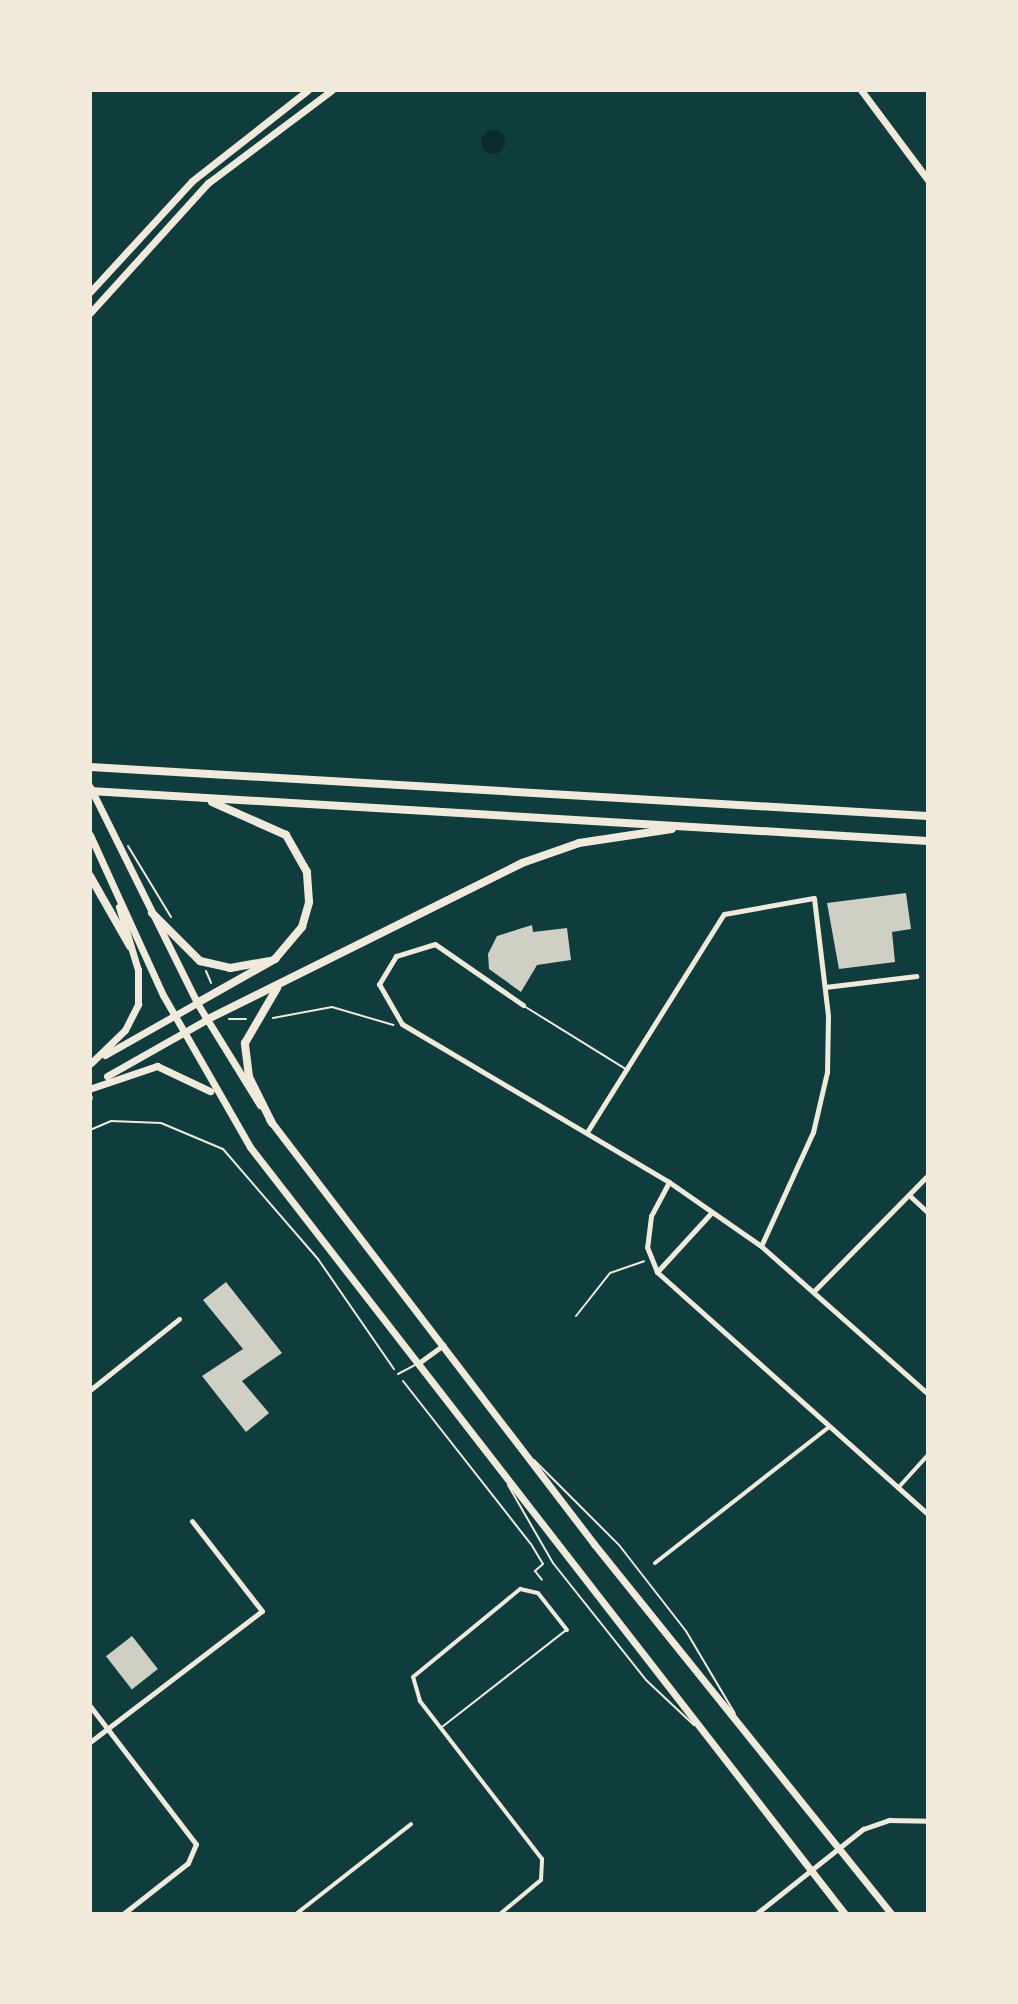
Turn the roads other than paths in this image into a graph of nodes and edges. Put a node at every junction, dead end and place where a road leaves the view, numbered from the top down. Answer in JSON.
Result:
{"nodes":[{"id":1,"x":308,"y":90,"type":"edge"},
{"id":2,"x":332,"y":90,"type":"edge"},
{"id":3,"x":861,"y":90,"type":"edge"},
{"id":4,"x":928,"y":180,"type":"edge"},
{"id":5,"x":90,"y":292,"type":"edge"},
{"id":6,"x":90,"y":313,"type":"edge"},
{"id":7,"x":90,"y":767,"type":"edge"},
{"id":8,"x":90,"y":789,"type":"edge"},
{"id":9,"x":200,"y":797,"type":"junction"},
{"id":10,"x":928,"y":816,"type":"edge"},
{"id":11,"x":688,"y":826,"type":"junction"},
{"id":12,"x":91,"y":837,"type":"edge"},
{"id":13,"x":928,"y":841,"type":"edge"},
{"id":14,"x":90,"y":876,"type":"edge"},
{"id":15,"x":110,"y":877,"type":"junction"},
{"id":16,"x":152,"y":913,"type":"junction"},
{"id":17,"x":130,"y":946,"type":"junction"},
{"id":18,"x":275,"y":959,"type":"junction"},
{"id":19,"x":916,"y":976,"type":"dead end"},
{"id":20,"x":288,"y":979,"type":"junction"},
{"id":21,"x":825,"y":987,"type":"junction"},
{"id":22,"x":197,"y":1003,"type":"junction"},
{"id":23,"x":523,"y":1005,"type":"joint"},
{"id":24,"x":174,"y":1016,"type":"junction"},
{"id":25,"x":206,"y":1020,"type":"junction"},
{"id":26,"x":182,"y":1033,"type":"junction"},
{"id":27,"x":91,"y":1064,"type":"edge"},
{"id":28,"x":626,"y":1069,"type":"junction"},
{"id":29,"x":91,"y":1092,"type":"edge"},
{"id":30,"x":220,"y":1101,"type":"junction"},
{"id":31,"x":272,"y":1123,"type":"junction"},
{"id":32,"x":587,"y":1132,"type":"junction"},
{"id":33,"x":928,"y":1175,"type":"edge"},
{"id":34,"x":669,"y":1182,"type":"junction"},
{"id":35,"x":909,"y":1195,"type":"junction"},
{"id":36,"x":712,"y":1212,"type":"junction"},
{"id":37,"x":928,"y":1213,"type":"edge"},
{"id":38,"x":761,"y":1246,"type":"junction"},
{"id":39,"x":657,"y":1272,"type":"junction"},
{"id":40,"x":815,"y":1290,"type":"junction"},
{"id":41,"x":179,"y":1319,"type":"dead end"},
{"id":42,"x":444,"y":1345,"type":"junction"},
{"id":43,"x":420,"y":1362,"type":"junction"},
{"id":44,"x":398,"y":1374,"type":"dead end"},
{"id":45,"x":90,"y":1390,"type":"edge"},
{"id":46,"x":928,"y":1394,"type":"edge"},
{"id":47,"x":829,"y":1427,"type":"junction"},
{"id":48,"x":491,"y":1452,"type":"junction"},
{"id":49,"x":928,"y":1455,"type":"edge"},
{"id":50,"x":532,"y":1457,"type":"junction"},
{"id":51,"x":898,"y":1488,"type":"junction"},
{"id":52,"x":928,"y":1514,"type":"edge"},
{"id":53,"x":192,"y":1521,"type":"dead end"},
{"id":54,"x":655,"y":1563,"type":"dead end"},
{"id":55,"x":567,"y":1630,"type":"joint"},
{"id":56,"x":90,"y":1706,"type":"edge"},
{"id":57,"x":741,"y":1726,"type":"junction"},
{"id":58,"x":110,"y":1728,"type":"junction"},
{"id":59,"x":441,"y":1728,"type":"junction"},
{"id":60,"x":710,"y":1737,"type":"junction"},
{"id":61,"x":90,"y":1742,"type":"edge"},
{"id":62,"x":928,"y":1821,"type":"edge"},
{"id":63,"x":411,"y":1824,"type":"dead end"},
{"id":64,"x":840,"y":1849,"type":"junction"},
{"id":65,"x":813,"y":1870,"type":"junction"},
{"id":66,"x":123,"y":1914,"type":"edge"},
{"id":67,"x":296,"y":1914,"type":"edge"},
{"id":68,"x":500,"y":1914,"type":"edge"},
{"id":69,"x":756,"y":1914,"type":"edge"},
{"id":70,"x":845,"y":1914,"type":"edge"},
{"id":71,"x":891,"y":1914,"type":"edge"}],
"edges":[{"from":1,"to":5,"type":"main road"},
{"from":2,"to":6,"type":"main road"},
{"from":3,"to":4,"type":"main road"},
{"from":7,"to":10,"type":"highway"},
{"from":8,"to":9,"type":"highway"},
{"from":8,"to":16,"type":"main road"},
{"from":9,"to":11,"type":"highway"},
{"from":9,"to":18,"type":"highway"},
{"from":11,"to":13,"type":"highway"},
{"from":11,"to":20,"type":"highway"},
{"from":12,"to":15,"type":"main road"},
{"from":14,"to":17,"type":"highway"},
{"from":15,"to":17,"type":"main road"},
{"from":15,"to":24,"type":"main road"},
{"from":16,"to":18,"type":"highway"},
{"from":16,"to":22,"type":"main road"},
{"from":17,"to":27,"type":"main road"},
{"from":18,"to":22,"type":"highway"},
{"from":19,"to":21,"type":"street"},
{"from":20,"to":25,"type":"highway"},
{"from":20,"to":31,"type":"highway"},
{"from":21,"to":28,"type":"street"},
{"from":21,"to":38,"type":"street"},
{"from":22,"to":24,"type":"main road"},
{"from":22,"to":25,"type":"main road"},
{"from":23,"to":28,"type":"lane"},
{"from":23,"to":32,"type":"street"},
{"from":24,"to":26,"type":"main road"},
{"from":24,"to":27,"type":"main road"},
{"from":25,"to":26,"type":"main road"},
{"from":25,"to":31,"type":"main road"},
{"from":26,"to":29,"type":"main road"},
{"from":26,"to":30,"type":"main road"},
{"from":28,"to":32,"type":"street"},
{"from":29,"to":30,"type":"main road"},
{"from":30,"to":43,"type":"main road"},
{"from":31,"to":42,"type":"main road"},
{"from":32,"to":34,"type":"street"},
{"from":33,"to":35,"type":"street"},
{"from":34,"to":36,"type":"street"},
{"from":34,"to":39,"type":"street"},
{"from":35,"to":37,"type":"street"},
{"from":35,"to":40,"type":"street"},
{"from":36,"to":38,"type":"street"},
{"from":36,"to":39,"type":"street"},
{"from":38,"to":40,"type":"street"},
{"from":39,"to":47,"type":"street"},
{"from":40,"to":46,"type":"street"},
{"from":41,"to":45,"type":"street"},
{"from":42,"to":43,"type":"street"},
{"from":42,"to":50,"type":"main road"},
{"from":43,"to":44,"type":"lane"},
{"from":43,"to":48,"type":"main road"},
{"from":47,"to":51,"type":"street"},
{"from":47,"to":54,"type":"street"},
{"from":48,"to":60,"type":"main road"},
{"from":48,"to":60,"type":"lane"},
{"from":49,"to":51,"type":"street"},
{"from":50,"to":57,"type":"main road"},
{"from":50,"to":57,"type":"lane"},
{"from":51,"to":52,"type":"street"},
{"from":53,"to":58,"type":"street"},
{"from":55,"to":59,"type":"lane"},
{"from":55,"to":59,"type":"street"},
{"from":56,"to":58,"type":"street"},
{"from":57,"to":64,"type":"main road"},
{"from":58,"to":61,"type":"street"},
{"from":58,"to":66,"type":"street"},
{"from":59,"to":68,"type":"street"},
{"from":60,"to":65,"type":"main road"},
{"from":62,"to":64,"type":"street"},
{"from":63,"to":67,"type":"street"},
{"from":64,"to":65,"type":"street"},
{"from":64,"to":71,"type":"main road"},
{"from":65,"to":69,"type":"street"},
{"from":65,"to":70,"type":"main road"}]}
